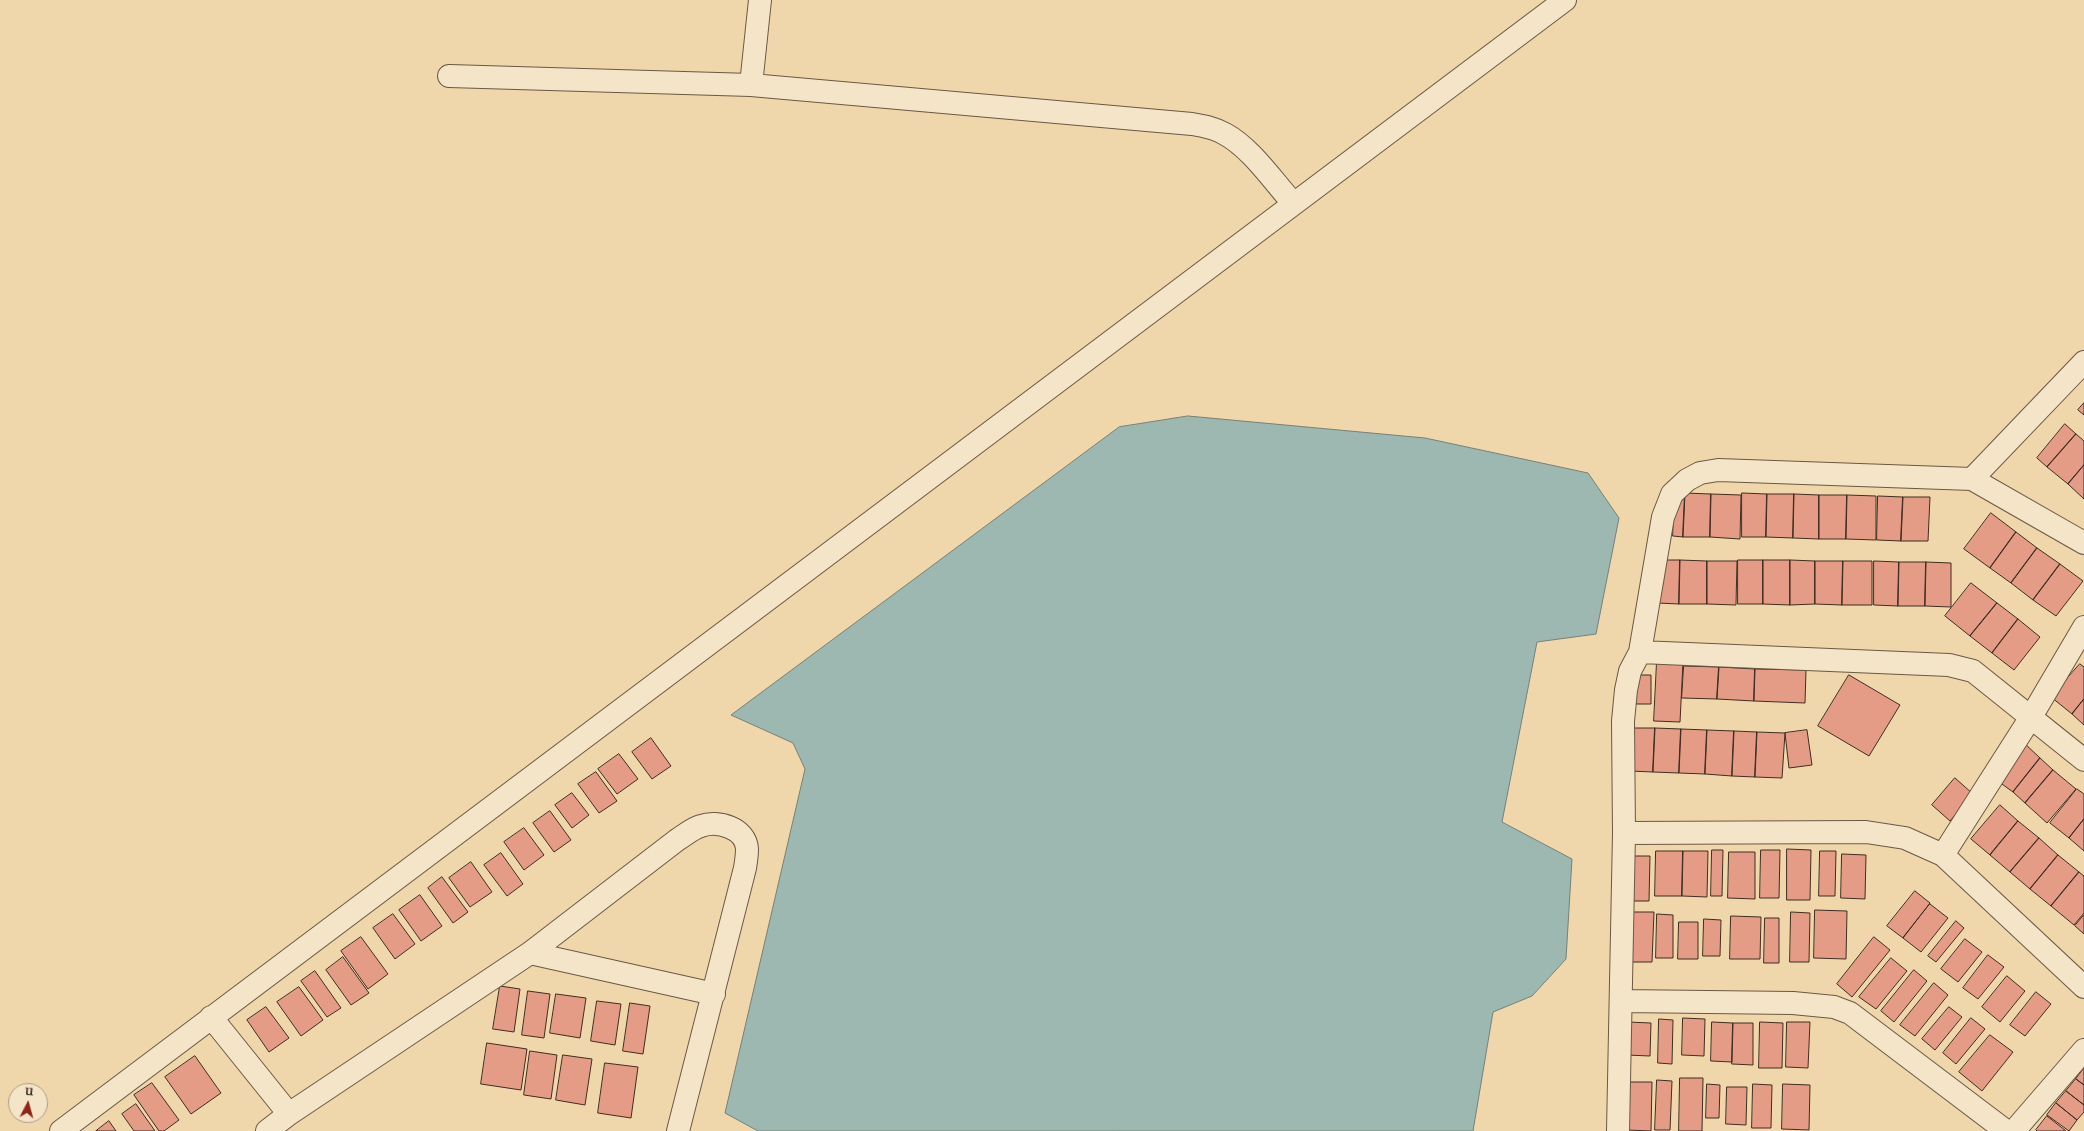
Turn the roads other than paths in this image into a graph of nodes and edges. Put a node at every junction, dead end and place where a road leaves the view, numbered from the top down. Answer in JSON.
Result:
{"nodes":[{"id":1,"x":760,"y":0,"type":"edge"},
{"id":2,"x":1565,"y":0,"type":"edge"},
{"id":3,"x":449,"y":76,"type":"dead end"},
{"id":4,"x":751,"y":85,"type":"junction"},
{"id":5,"x":1293,"y":204,"type":"junction"},
{"id":6,"x":2084,"y":362,"type":"edge"},
{"id":7,"x":1972,"y":479,"type":"junction"},
{"id":8,"x":2084,"y":543,"type":"edge"},
{"id":9,"x":2084,"y":627,"type":"edge"},
{"id":10,"x":1640,"y":652,"type":"junction"},
{"id":11,"x":2030,"y":718,"type":"junction"},
{"id":12,"x":2084,"y":760,"type":"edge"},
{"id":13,"x":1624,"y":833,"type":"junction"},
{"id":14,"x":1943,"y":855,"type":"junction"},
{"id":15,"x":530,"y":953,"type":"junction"},
{"id":16,"x":2084,"y":987,"type":"edge"},
{"id":17,"x":714,"y":994,"type":"junction"},
{"id":18,"x":1621,"y":1001,"type":"junction"},
{"id":19,"x":211,"y":1017,"type":"junction"},
{"id":20,"x":2084,"y":1050,"type":"edge"},
{"id":21,"x":289,"y":1114,"type":"junction"},
{"id":22,"x":61,"y":1131,"type":"edge"},
{"id":23,"x":267,"y":1131,"type":"edge"},
{"id":24,"x":678,"y":1131,"type":"edge"},
{"id":25,"x":1618,"y":1131,"type":"edge"},
{"id":26,"x":2006,"y":1131,"type":"edge"},
{"id":27,"x":2014,"y":1131,"type":"edge"}],
"edges":[{"from":1,"to":4,"type":"street"},
{"from":2,"to":5,"type":"street"},
{"from":3,"to":4,"type":"street"},
{"from":4,"to":5,"type":"street"},
{"from":5,"to":19,"type":"street"},
{"from":6,"to":7,"type":"street"},
{"from":7,"to":8,"type":"street"},
{"from":7,"to":10,"type":"street"},
{"from":9,"to":11,"type":"street"},
{"from":10,"to":11,"type":"street"},
{"from":10,"to":13,"type":"street"},
{"from":11,"to":12,"type":"street"},
{"from":11,"to":14,"type":"street"},
{"from":13,"to":14,"type":"street"},
{"from":13,"to":18,"type":"street"},
{"from":14,"to":16,"type":"street"},
{"from":15,"to":17,"type":"street"},
{"from":15,"to":17,"type":"street"},
{"from":15,"to":21,"type":"street"},
{"from":17,"to":24,"type":"street"},
{"from":18,"to":25,"type":"street"},
{"from":18,"to":26,"type":"street"},
{"from":19,"to":21,"type":"street"},
{"from":19,"to":22,"type":"street"},
{"from":20,"to":27,"type":"street"},
{"from":21,"to":23,"type":"street"}]}
